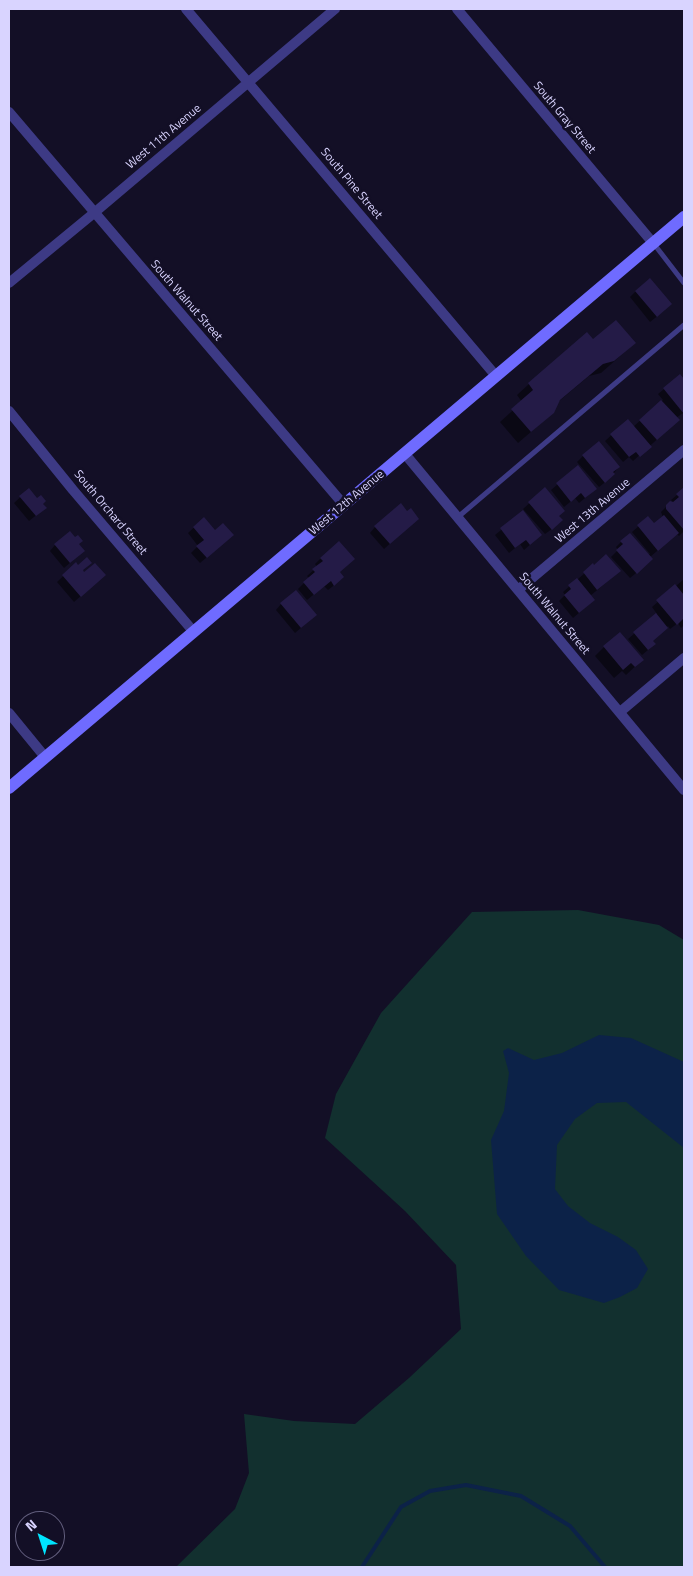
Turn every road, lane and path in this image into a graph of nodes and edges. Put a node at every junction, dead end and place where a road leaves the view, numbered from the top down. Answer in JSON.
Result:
{"nodes":[{"id":1,"x":186,"y":9,"type":"edge"},
{"id":2,"x":335,"y":9,"type":"edge"},
{"id":3,"x":458,"y":9,"type":"edge"},
{"id":4,"x":248,"y":82,"type":"junction"},
{"id":5,"x":9,"y":112,"type":"edge"},
{"id":6,"x":94,"y":214,"type":"junction"},
{"id":7,"x":684,"y":217,"type":"edge"},
{"id":8,"x":653,"y":243,"type":"junction"},
{"id":9,"x":9,"y":283,"type":"edge"},
{"id":10,"x":684,"y":283,"type":"edge"},
{"id":11,"x":684,"y":325,"type":"edge"},
{"id":12,"x":496,"y":376,"type":"junction"},
{"id":13,"x":9,"y":411,"type":"edge"},
{"id":14,"x":684,"y":450,"type":"edge"},
{"id":15,"x":405,"y":454,"type":"junction"},
{"id":16,"x":344,"y":505,"type":"junction"},
{"id":17,"x":458,"y":517,"type":"junction"},
{"id":18,"x":518,"y":590,"type":"junction"},
{"id":19,"x":193,"y":631,"type":"junction"},
{"id":20,"x":684,"y":658,"type":"edge"},
{"id":21,"x":620,"y":712,"type":"junction"},
{"id":22,"x":9,"y":713,"type":"edge"},
{"id":23,"x":45,"y":757,"type":"junction"},
{"id":24,"x":9,"y":788,"type":"edge"},
{"id":25,"x":684,"y":790,"type":"edge"}],
"edges":[{"from":1,"to":4,"type":"street","name":"South Pine Street"},
{"from":2,"to":4,"type":"street","name":"West 11th Avenue"},
{"from":3,"to":8,"type":"street","name":"South Gray Street"},
{"from":4,"to":6,"type":"street","name":"West 11th Avenue"},
{"from":4,"to":12,"type":"street","name":"South Pine Street"},
{"from":5,"to":6,"type":"street","name":"South Walnut Street"},
{"from":6,"to":9,"type":"street","name":"West 11th Avenue"},
{"from":6,"to":16,"type":"street","name":"South Walnut Street"},
{"from":7,"to":8,"type":"main road","name":"West 12th Avenue"},
{"from":8,"to":10,"type":"lane"},
{"from":8,"to":12,"type":"main road","name":"West 12th Avenue"},
{"from":11,"to":17,"type":"lane"},
{"from":12,"to":15,"type":"main road","name":"West 12th Avenue"},
{"from":13,"to":19,"type":"street","name":"South Orchard Street"},
{"from":14,"to":18,"type":"street","name":"West 13th Avenue"},
{"from":15,"to":16,"type":"main road","name":"West 12th Avenue"},
{"from":15,"to":17,"type":"street","name":"South Walnut Street"},
{"from":16,"to":19,"type":"main road","name":"West 12th Avenue"},
{"from":17,"to":18,"type":"street","name":"South Walnut Street"},
{"from":18,"to":21,"type":"street","name":"South Walnut Street"},
{"from":19,"to":23,"type":"main road","name":"West 12th Avenue"},
{"from":20,"to":21,"type":"street"},
{"from":21,"to":25,"type":"street","name":"South Walnut Street"},
{"from":22,"to":23,"type":"street"},
{"from":23,"to":24,"type":"main road","name":"West 12th Avenue"}]}
